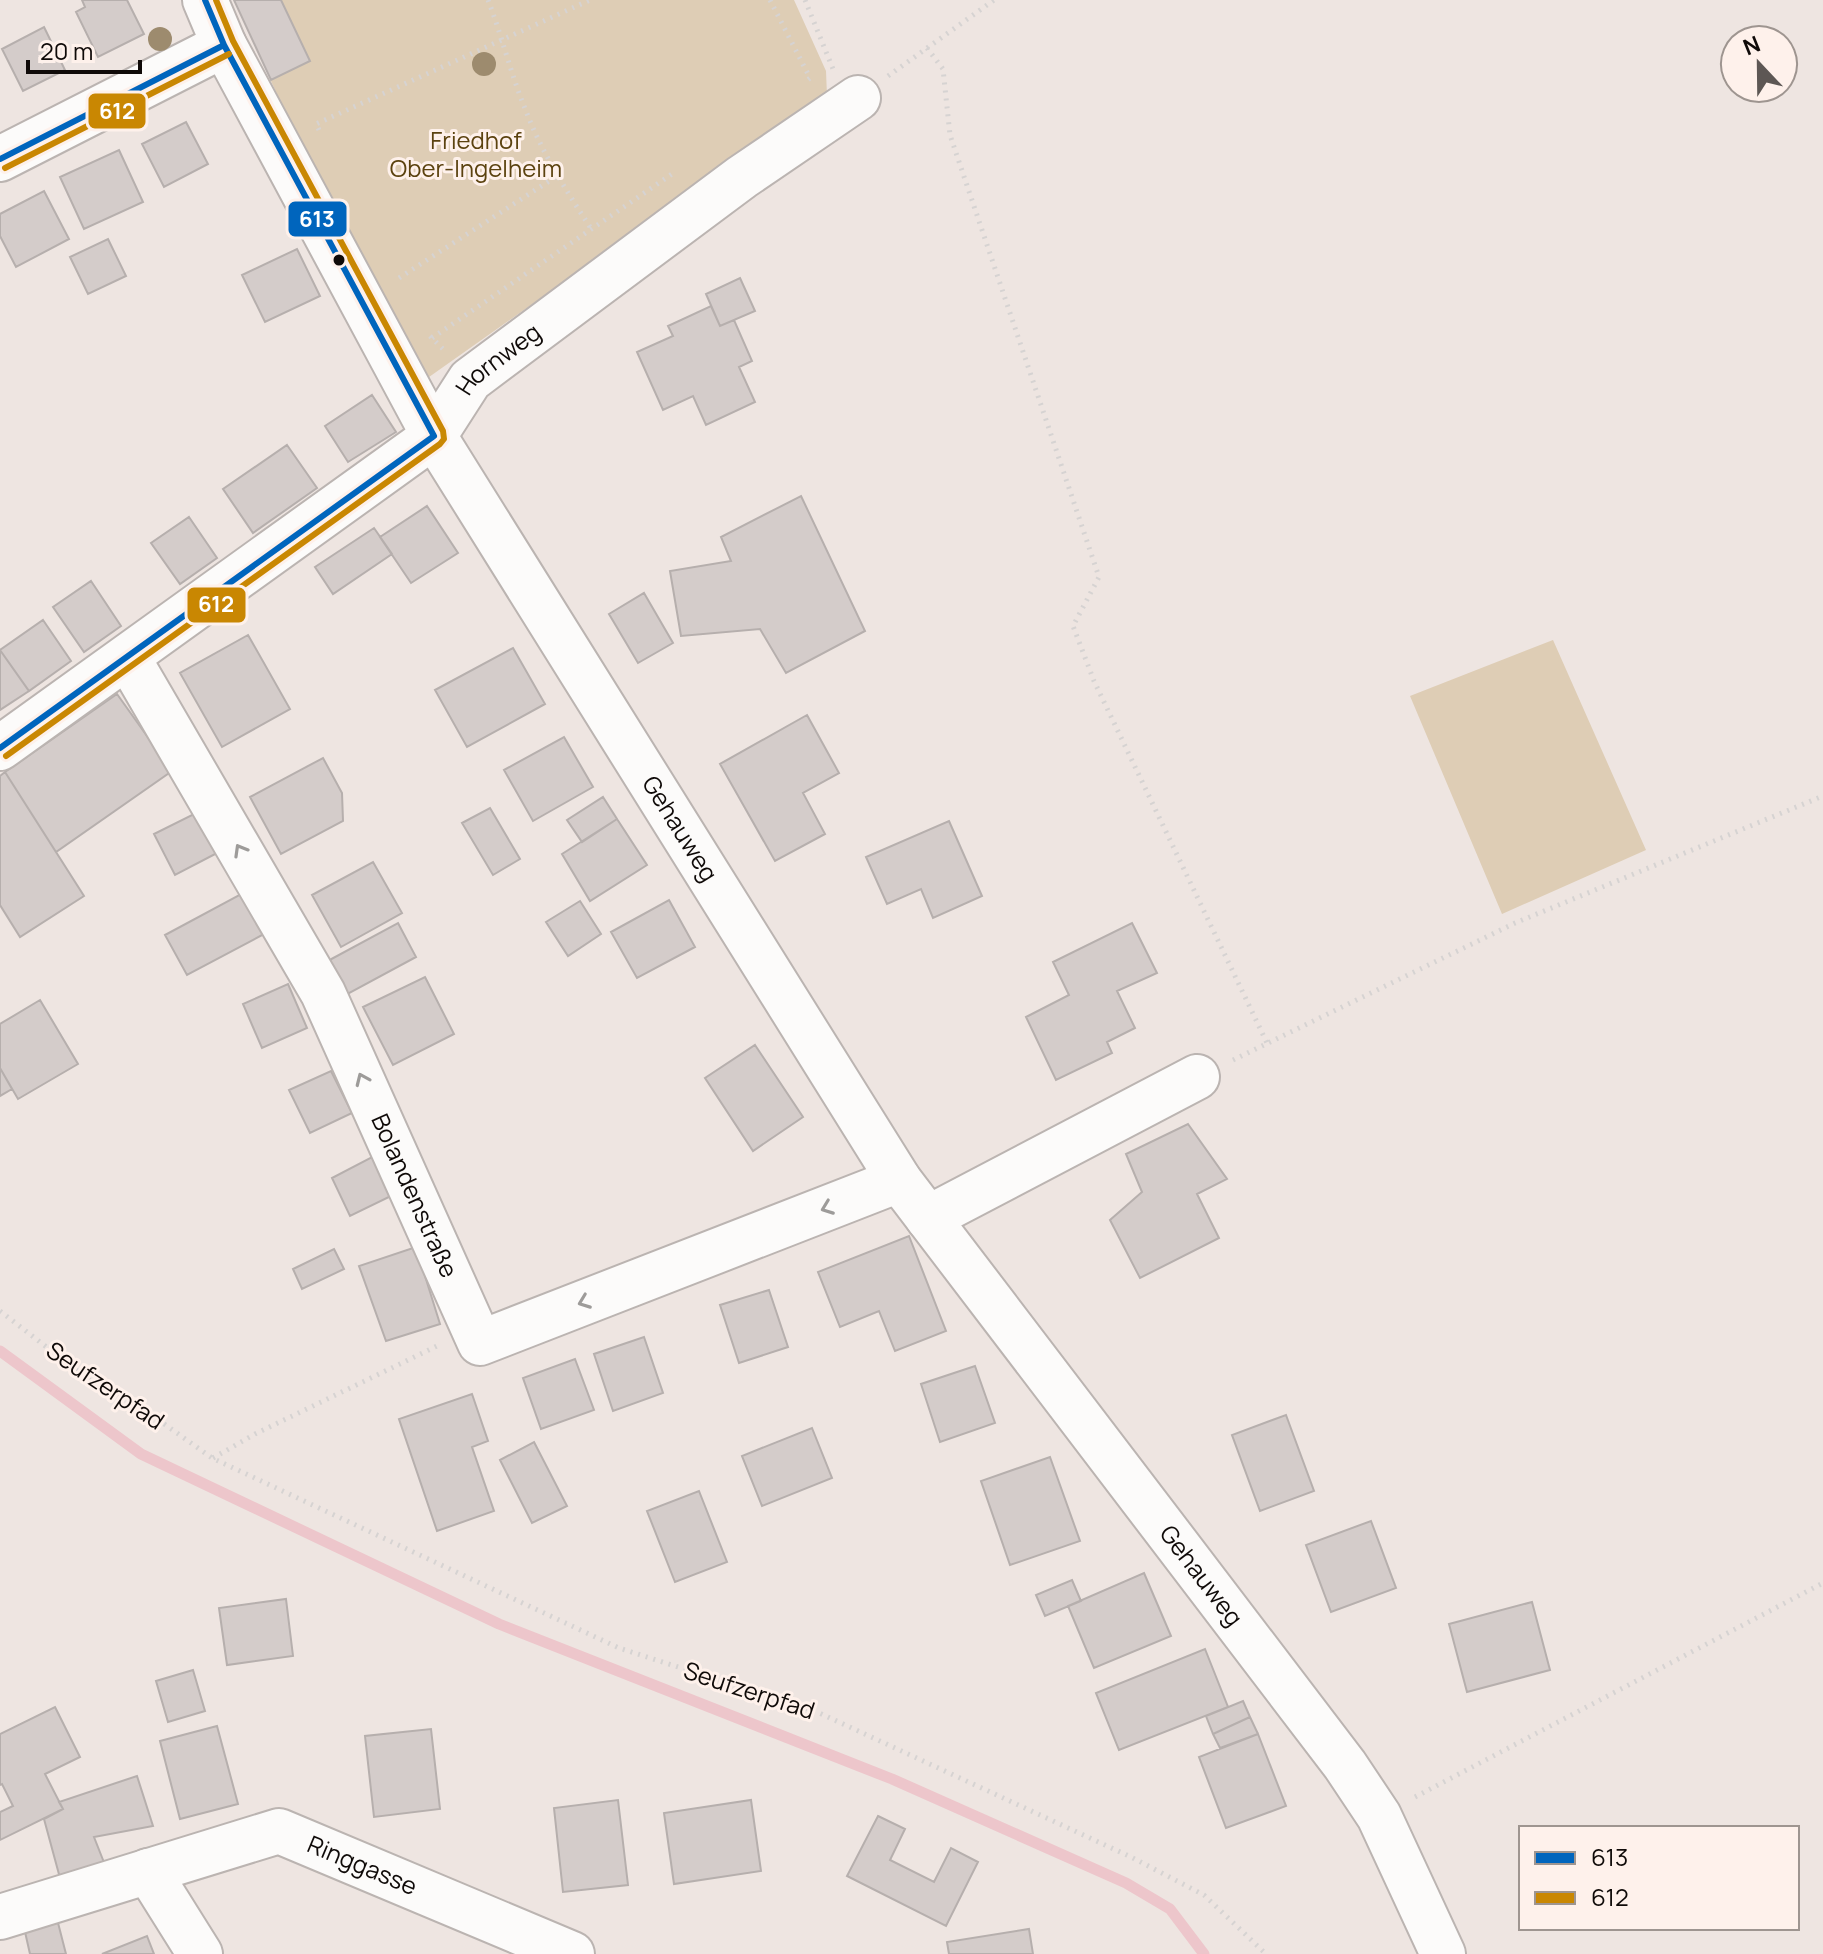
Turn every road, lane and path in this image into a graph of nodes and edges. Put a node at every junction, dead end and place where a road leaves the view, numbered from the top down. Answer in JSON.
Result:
{"nodes":[{"id":1,"x":205,"y":0,"type":"edge"},
{"id":2,"x":488,"y":0,"type":"edge"},
{"id":3,"x":590,"y":0,"type":"edge"},
{"id":4,"x":770,"y":0,"type":"edge"},
{"id":5,"x":805,"y":0,"type":"edge"},
{"id":6,"x":994,"y":0,"type":"edge"},
{"id":7,"x":504,"y":40,"type":"junction"},
{"id":8,"x":224,"y":45,"type":"junction"},
{"id":9,"x":927,"y":48,"type":"junction"},
{"id":10,"x":797,"y":87,"type":"dead end"},
{"id":11,"x":852,"y":101,"type":"junction"},
{"id":12,"x":324,"y":138,"type":"dead end"},
{"id":13,"x":0,"y":159,"type":"edge"},
{"id":14,"x":681,"y":168,"type":"dead end"},
{"id":15,"x":557,"y":176,"type":"junction"},
{"id":16,"x":592,"y":230,"type":"junction"},
{"id":17,"x":406,"y":290,"type":"dead end"},
{"id":18,"x":425,"y":326,"type":"dead end"},
{"id":19,"x":434,"y":436,"type":"junction"},
{"id":20,"x":128,"y":658,"type":"junction"},
{"id":21,"x":0,"y":748,"type":"edge"},
{"id":22,"x":1823,"y":796,"type":"edge"},
{"id":23,"x":1267,"y":1043,"type":"junction"},
{"id":24,"x":1197,"y":1077,"type":"joint"},
{"id":25,"x":899,"y":1180,"type":"junction"},
{"id":26,"x":928,"y":1218,"type":"junction"},
{"id":27,"x":0,"y":1311,"type":"edge"},
{"id":28,"x":480,"y":1343,"type":"junction"},
{"id":29,"x":212,"y":1458,"type":"junction"},
{"id":30,"x":1823,"y":1583,"type":"edge"},
{"id":31,"x":1379,"y":1816,"type":"junction"},
{"id":32,"x":148,"y":1871,"type":"junction"},
{"id":33,"x":0,"y":1917,"type":"edge"},
{"id":34,"x":200,"y":1954,"type":"edge"},
{"id":35,"x":572,"y":1954,"type":"edge"},
{"id":36,"x":1266,"y":1954,"type":"edge"},
{"id":37,"x":1443,"y":1954,"type":"edge"}],
"edges":[{"from":1,"to":8,"type":"street","name":"Gehauweg"},
{"from":2,"to":7,"type":"path"},
{"from":3,"to":7,"type":"path"},
{"from":4,"to":10,"type":"path"},
{"from":5,"to":11,"type":"path"},
{"from":6,"to":9,"type":"path"},
{"from":7,"to":12,"type":"path"},
{"from":7,"to":15,"type":"path"},
{"from":8,"to":13,"type":"street"},
{"from":8,"to":19,"type":"street","name":"Gehauweg"},
{"from":9,"to":11,"type":"path"},
{"from":9,"to":23,"type":"path"},
{"from":11,"to":19,"type":"street","name":"Hornweg"},
{"from":14,"to":16,"type":"path"},
{"from":15,"to":16,"type":"path"},
{"from":15,"to":17,"type":"path"},
{"from":16,"to":18,"type":"path"},
{"from":19,"to":20,"type":"street","name":"Hornweg"},
{"from":19,"to":25,"type":"street","name":"Gehauweg"},
{"from":20,"to":21,"type":"street","name":"Hornweg"},
{"from":28,"to":20,"type":"street","name":"Bolandenstraße","one_way":true},
{"from":22,"to":23,"type":"path"},
{"from":23,"to":24,"type":"path"},
{"from":24,"to":26,"type":"street"},
{"from":25,"to":26,"type":"street","name":"Gehauweg"},
{"from":25,"to":28,"type":"street","one_way":true},
{"from":26,"to":31,"type":"street","name":"Gehauweg"},
{"from":27,"to":29,"type":"path","name":"Seufzerpfad"},
{"from":28,"to":29,"type":"path"},
{"from":29,"to":36,"type":"path","name":"Seufzerpfad"},
{"from":30,"to":31,"type":"path"},
{"from":31,"to":37,"type":"street","name":"Gehauweg"},
{"from":32,"to":33,"type":"street","name":"Ringgasse"},
{"from":32,"to":34,"type":"street"},
{"from":32,"to":35,"type":"street","name":"Ringgasse"}]}
